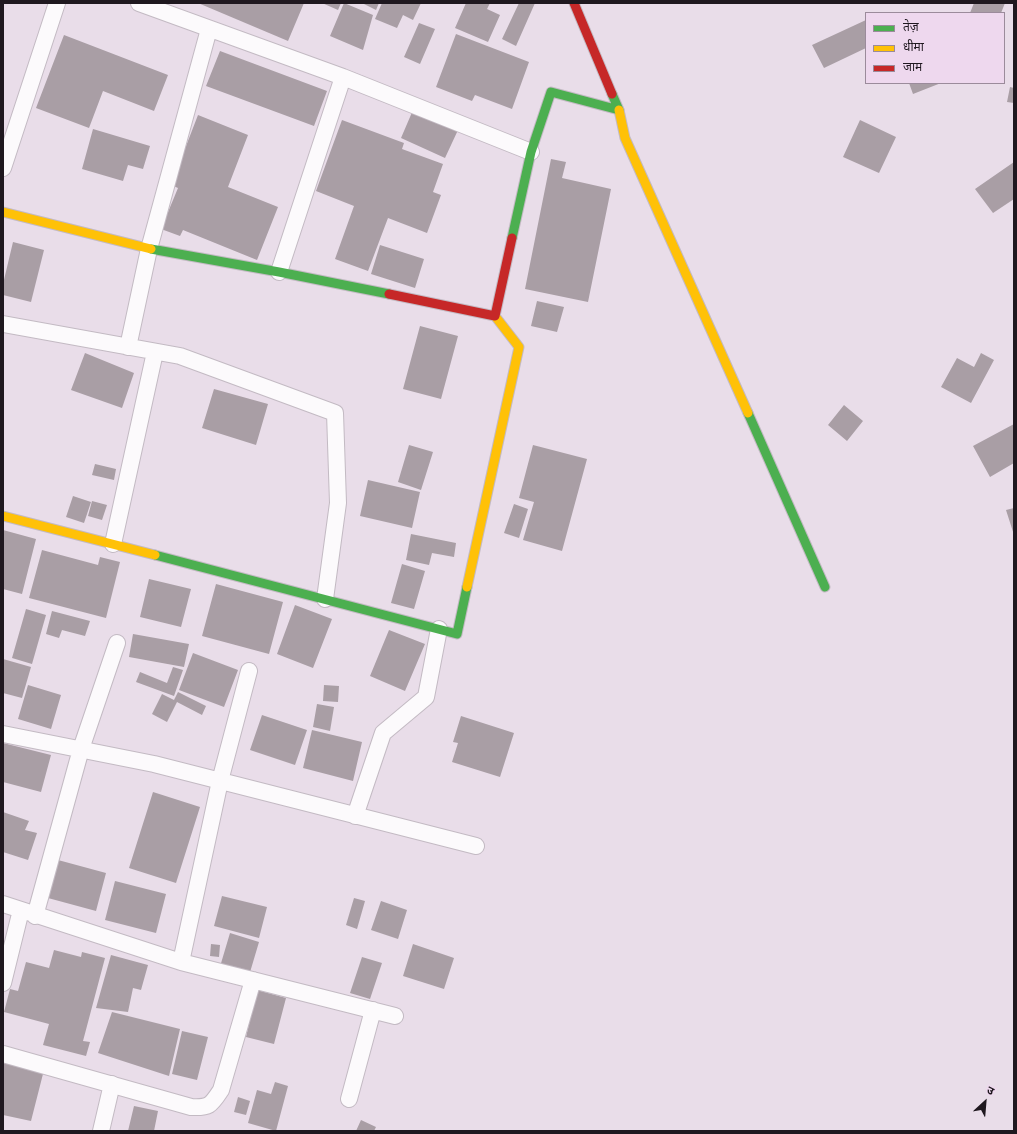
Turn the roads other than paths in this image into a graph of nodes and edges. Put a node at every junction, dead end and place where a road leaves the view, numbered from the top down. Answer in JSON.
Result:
{"nodes":[{"id":1,"x":57,"y":3,"type":"edge"},
{"id":2,"x":139,"y":3,"type":"edge"},
{"id":3,"x":574,"y":3,"type":"edge"},
{"id":4,"x":209,"y":28,"type":"junction"},
{"id":5,"x":343,"y":77,"type":"junction"},
{"id":6,"x":619,"y":110,"type":"junction"},
{"id":7,"x":532,"y":152,"type":"junction"},
{"id":8,"x":3,"y":168,"type":"edge"},
{"id":9,"x":3,"y":212,"type":"edge"},
{"id":10,"x":149,"y":249,"type":"junction"},
{"id":11,"x":279,"y":272,"type":"junction"},
{"id":12,"x":495,"y":316,"type":"junction"},
{"id":13,"x":3,"y":324,"type":"edge"},
{"id":14,"x":128,"y":347,"type":"junction"},
{"id":15,"x":155,"y":352,"type":"junction"},
{"id":16,"x":3,"y":516,"type":"edge"},
{"id":17,"x":113,"y":544,"type":"junction"},
{"id":18,"x":825,"y":586,"type":"dead end"},
{"id":19,"x":324,"y":600,"type":"junction"},
{"id":20,"x":439,"y":629,"type":"junction"},
{"id":21,"x":117,"y":643,"type":"dead end"},
{"id":22,"x":249,"y":671,"type":"dead end"},
{"id":23,"x":3,"y":734,"type":"edge"},
{"id":24,"x":81,"y":749,"type":"junction"},
{"id":25,"x":220,"y":781,"type":"junction"},
{"id":26,"x":355,"y":816,"type":"junction"},
{"id":27,"x":476,"y":846,"type":"dead end"},
{"id":28,"x":3,"y":904,"type":"edge"},
{"id":29,"x":28,"y":913,"type":"junction"},
{"id":30,"x":181,"y":962,"type":"junction"},
{"id":31,"x":252,"y":980,"type":"junction"},
{"id":32,"x":3,"y":983,"type":"edge"},
{"id":33,"x":373,"y":1010,"type":"junction"},
{"id":34,"x":395,"y":1016,"type":"dead end"},
{"id":35,"x":3,"y":1054,"type":"edge"},
{"id":36,"x":112,"y":1084,"type":"junction"},
{"id":37,"x":349,"y":1099,"type":"dead end"},
{"id":38,"x":101,"y":1131,"type":"edge"}],
"edges":[{"from":1,"to":8,"type":"street"},
{"from":2,"to":4,"type":"street"},
{"from":3,"to":6,"type":"street"},
{"from":4,"to":5,"type":"street"},
{"from":4,"to":10,"type":"street"},
{"from":5,"to":7,"type":"street"},
{"from":5,"to":11,"type":"street"},
{"from":6,"to":7,"type":"street"},
{"from":6,"to":18,"type":"street"},
{"from":7,"to":12,"type":"street"},
{"from":9,"to":10,"type":"street"},
{"from":10,"to":11,"type":"street"},
{"from":10,"to":14,"type":"street"},
{"from":11,"to":12,"type":"street"},
{"from":12,"to":20,"type":"street"},
{"from":13,"to":14,"type":"street"},
{"from":14,"to":15,"type":"street"},
{"from":15,"to":17,"type":"street"},
{"from":15,"to":19,"type":"street"},
{"from":16,"to":17,"type":"street"},
{"from":17,"to":19,"type":"street"},
{"from":19,"to":20,"type":"street"},
{"from":20,"to":26,"type":"street"},
{"from":21,"to":24,"type":"street"},
{"from":22,"to":25,"type":"street"},
{"from":23,"to":24,"type":"street"},
{"from":24,"to":25,"type":"street"},
{"from":24,"to":29,"type":"street"},
{"from":25,"to":26,"type":"street"},
{"from":25,"to":30,"type":"street"},
{"from":26,"to":27,"type":"street"},
{"from":28,"to":29,"type":"street"},
{"from":29,"to":30,"type":"street"},
{"from":29,"to":32,"type":"street"},
{"from":30,"to":31,"type":"street"},
{"from":31,"to":33,"type":"street"},
{"from":31,"to":36,"type":"street"},
{"from":33,"to":34,"type":"street"},
{"from":33,"to":37,"type":"street"},
{"from":35,"to":36,"type":"street"},
{"from":36,"to":38,"type":"street"}]}
